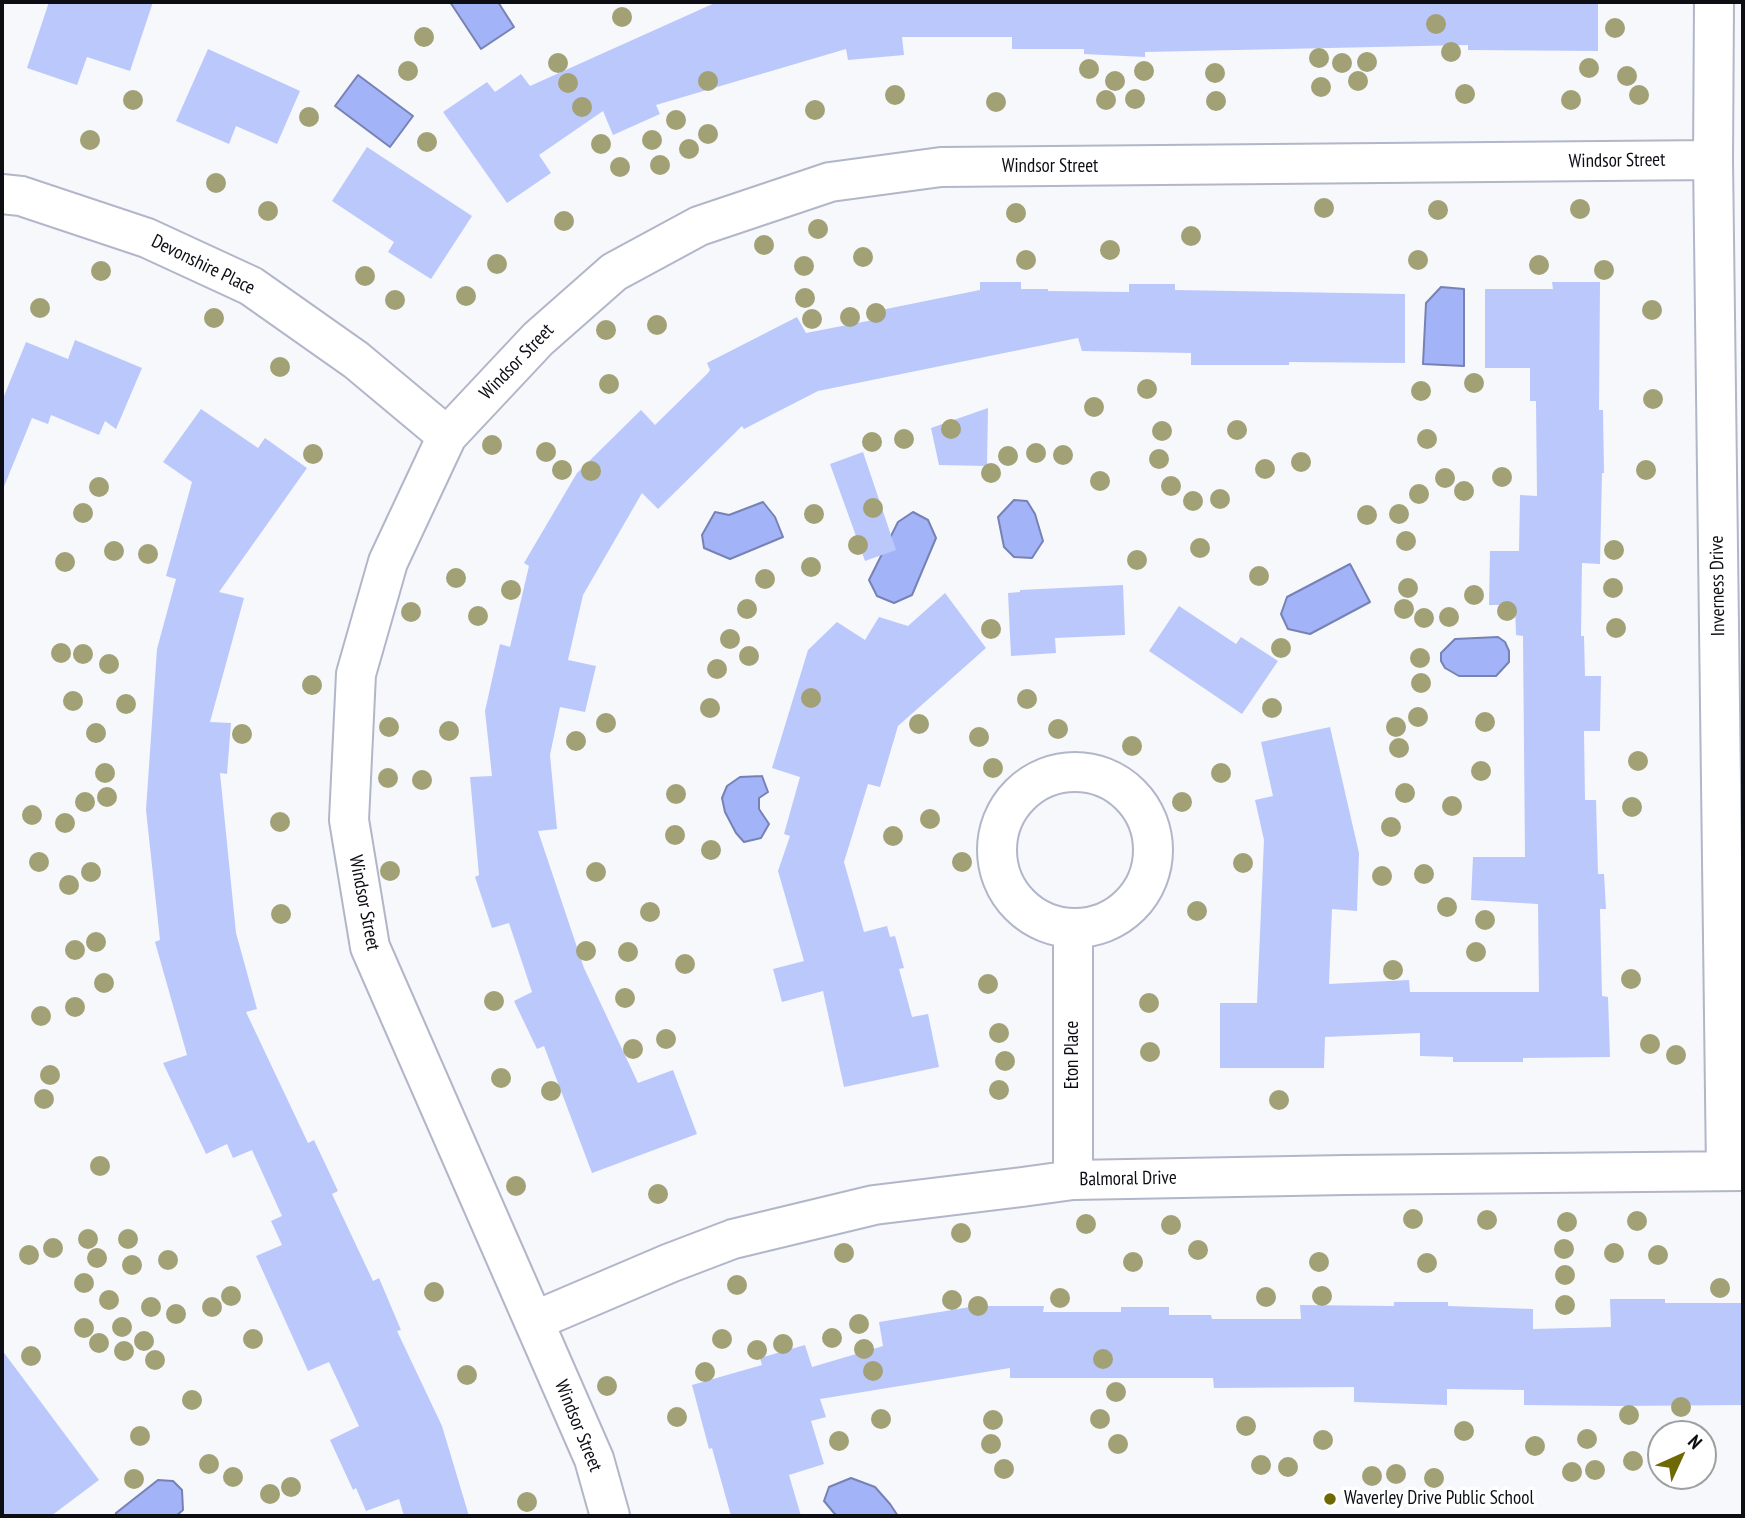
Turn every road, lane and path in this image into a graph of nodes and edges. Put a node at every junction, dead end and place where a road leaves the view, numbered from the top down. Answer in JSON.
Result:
{"nodes":[{"id":1,"x":1714,"y":2,"type":"edge"},
{"id":2,"x":1713,"y":160,"type":"junction"},
{"id":3,"x":2,"y":194,"type":"edge"},
{"id":4,"x":447,"y":436,"type":"junction"},
{"id":5,"x":1073,"y":929,"type":"junction"},
{"id":6,"x":1735,"y":1171,"type":"edge"},
{"id":7,"x":1073,"y":1180,"type":"junction"},
{"id":8,"x":534,"y":1321,"type":"junction"},
{"id":9,"x":610,"y":1516,"type":"edge"}],
"edges":[{"from":1,"to":2,"type":"street","name":"Inverness Drive"},
{"from":2,"to":4,"type":"street","name":"Windsor Street"},
{"from":2,"to":6,"type":"street","name":"Inverness Drive"},
{"from":3,"to":4,"type":"street","name":"Devonshire Place"},
{"from":4,"to":8,"type":"street","name":"Windsor Street"},
{"from":5,"to":5,"type":"street"},
{"from":5,"to":7,"type":"street","name":"Eton Place"},
{"from":6,"to":7,"type":"street","name":"Balmoral Drive"},
{"from":7,"to":8,"type":"street","name":"Balmoral Drive"},
{"from":8,"to":9,"type":"street","name":"Windsor Street"}]}
